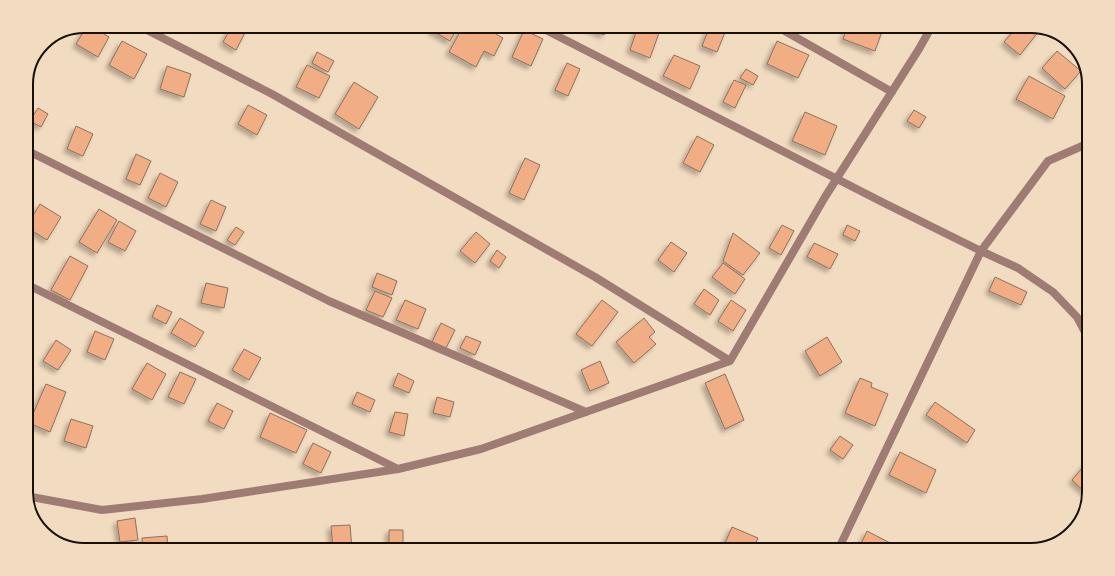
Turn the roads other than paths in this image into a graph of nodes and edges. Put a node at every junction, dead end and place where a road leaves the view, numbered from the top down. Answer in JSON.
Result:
{"nodes":[{"id":1,"x":153,"y":33,"type":"edge"},
{"id":2,"x":552,"y":33,"type":"edge"},
{"id":3,"x":788,"y":33,"type":"edge"},
{"id":4,"x":928,"y":33,"type":"edge"},
{"id":5,"x":892,"y":92,"type":"junction"},
{"id":6,"x":1082,"y":147,"type":"edge"},
{"id":7,"x":33,"y":153,"type":"edge"},
{"id":8,"x":837,"y":178,"type":"junction"},
{"id":9,"x":981,"y":251,"type":"junction"},
{"id":10,"x":33,"y":287,"type":"edge"},
{"id":11,"x":1082,"y":328,"type":"edge"},
{"id":12,"x":730,"y":361,"type":"junction"},
{"id":13,"x":586,"y":412,"type":"junction"},
{"id":14,"x":398,"y":469,"type":"junction"},
{"id":15,"x":33,"y":497,"type":"edge"},
{"id":16,"x":841,"y":543,"type":"edge"}],
"edges":[{"from":1,"to":12,"type":"lane"},
{"from":2,"to":8,"type":"lane"},
{"from":3,"to":5,"type":"lane"},
{"from":4,"to":5,"type":"lane"},
{"from":5,"to":8,"type":"lane"},
{"from":6,"to":9,"type":"lane"},
{"from":7,"to":13,"type":"lane"},
{"from":8,"to":9,"type":"lane"},
{"from":8,"to":12,"type":"lane"},
{"from":9,"to":11,"type":"lane"},
{"from":9,"to":16,"type":"lane"},
{"from":10,"to":14,"type":"lane"},
{"from":12,"to":13,"type":"lane"},
{"from":13,"to":14,"type":"lane"},
{"from":14,"to":15,"type":"lane"}]}
